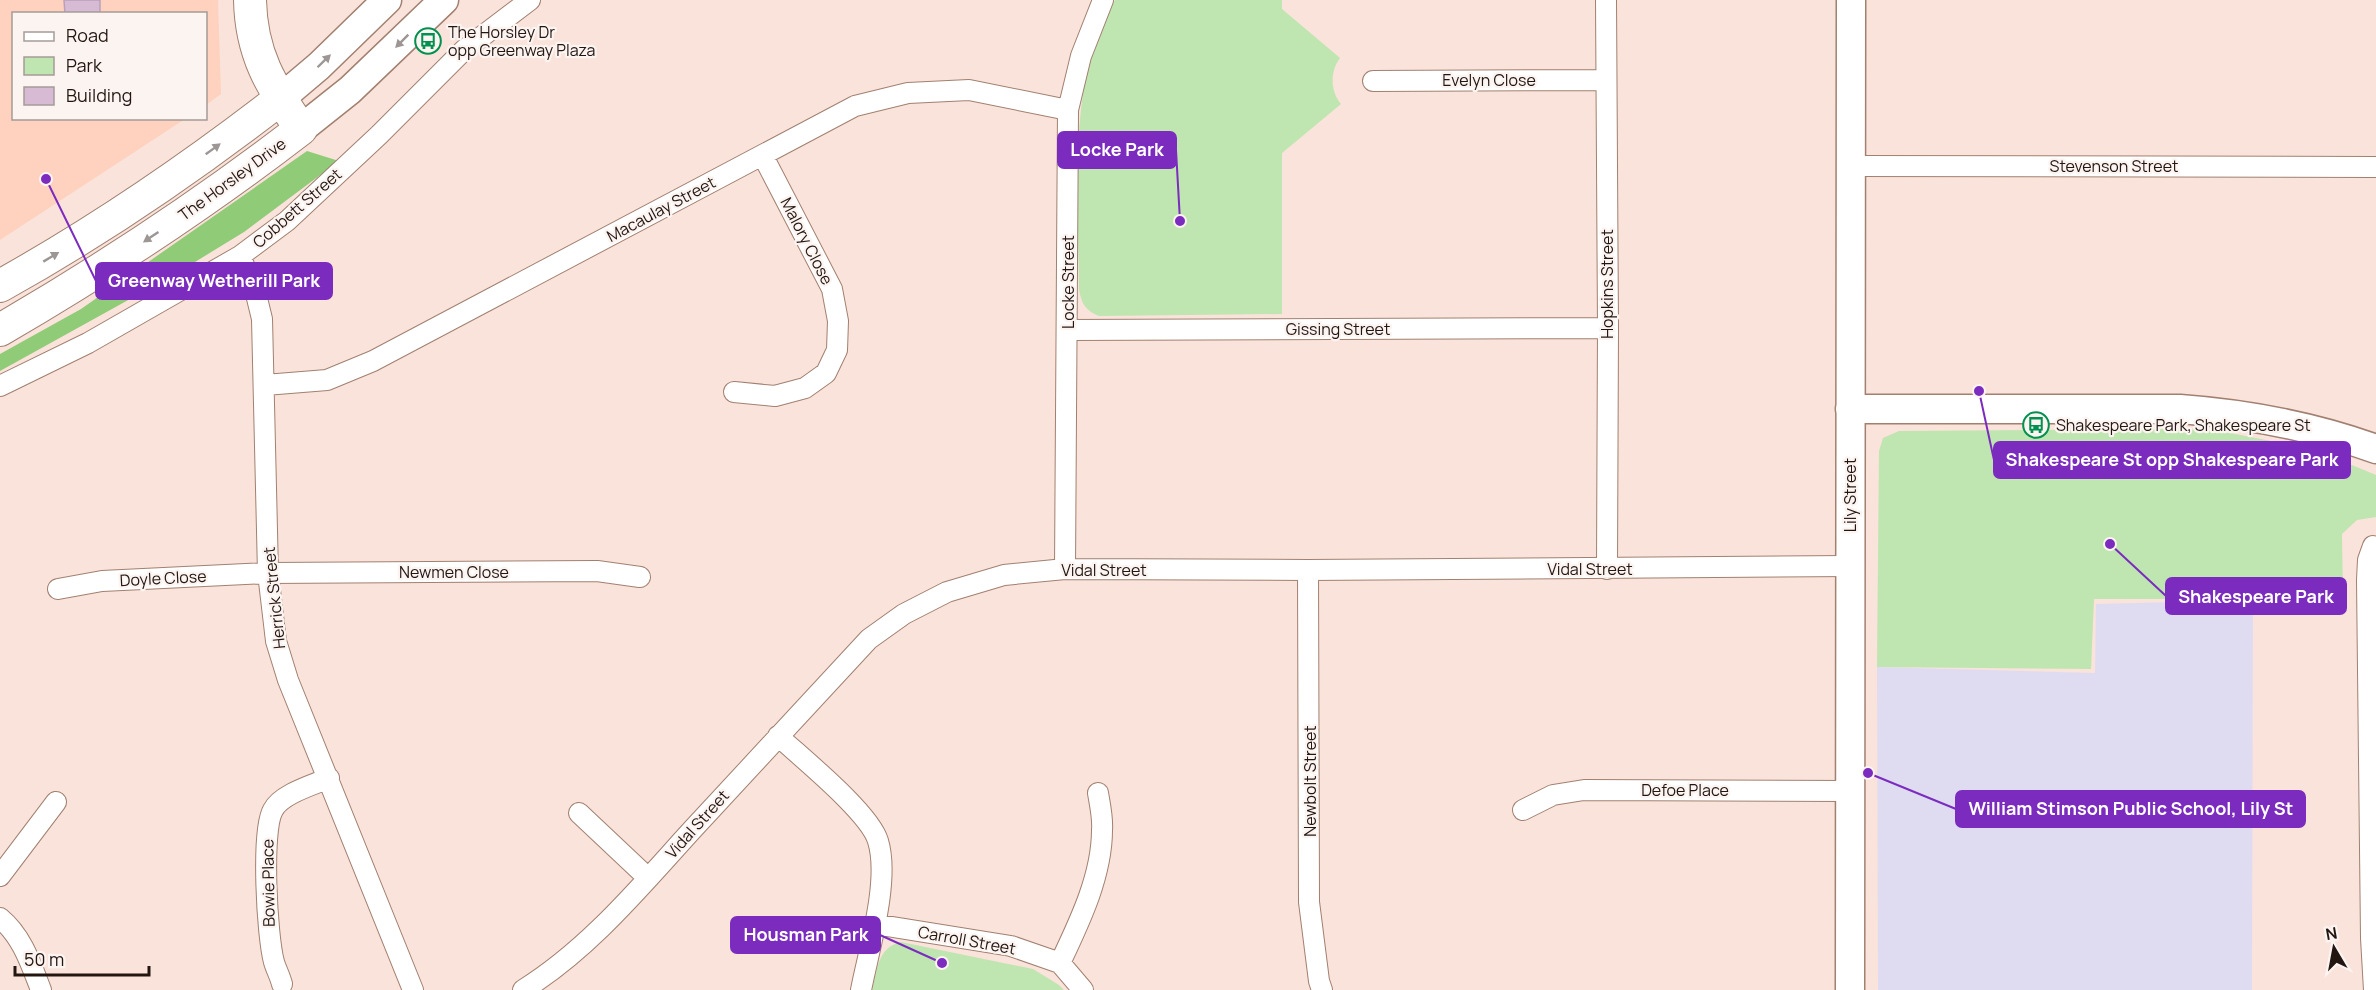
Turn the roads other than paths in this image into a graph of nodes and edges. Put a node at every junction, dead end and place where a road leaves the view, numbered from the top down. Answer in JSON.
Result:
{"nodes":[{"id":1,"x":250,"y":0,"type":"edge"},
{"id":2,"x":387,"y":0,"type":"edge"},
{"id":3,"x":444,"y":0,"type":"edge"},
{"id":4,"x":530,"y":0,"type":"edge"},
{"id":5,"x":1103,"y":0,"type":"edge"},
{"id":6,"x":1606,"y":0,"type":"edge"},
{"id":7,"x":1851,"y":0,"type":"edge"},
{"id":8,"x":1605,"y":80,"type":"junction"},
{"id":9,"x":1373,"y":81,"type":"dead end"},
{"id":10,"x":280,"y":99,"type":"junction"},
{"id":11,"x":1068,"y":110,"type":"junction"},
{"id":12,"x":301,"y":129,"type":"junction"},
{"id":13,"x":763,"y":156,"type":"junction"},
{"id":14,"x":1852,"y":166,"type":"junction"},
{"id":15,"x":2376,"y":167,"type":"edge"},
{"id":16,"x":240,"y":255,"type":"junction"},
{"id":17,"x":0,"y":286,"type":"edge"},
{"id":18,"x":1608,"y":328,"type":"junction"},
{"id":19,"x":0,"y":330,"type":"edge"},
{"id":20,"x":1068,"y":330,"type":"junction"},
{"id":21,"x":265,"y":385,"type":"junction"},
{"id":22,"x":0,"y":386,"type":"edge"},
{"id":23,"x":734,"y":392,"type":"dead end"},
{"id":24,"x":1850,"y":409,"type":"junction"},
{"id":25,"x":2376,"y":449,"type":"edge"},
{"id":26,"x":2373,"y":546,"type":"dead end"},
{"id":27,"x":1850,"y":567,"type":"junction"},
{"id":28,"x":1065,"y":569,"type":"junction"},
{"id":29,"x":1607,"y":569,"type":"junction"},
{"id":30,"x":1308,"y":570,"type":"junction"},
{"id":31,"x":268,"y":573,"type":"junction"},
{"id":32,"x":640,"y":578,"type":"dead end"},
{"id":33,"x":58,"y":589,"type":"dead end"},
{"id":34,"x":778,"y":736,"type":"junction"},
{"id":35,"x":329,"y":778,"type":"junction"},
{"id":36,"x":1851,"y":791,"type":"junction"},
{"id":37,"x":1098,"y":793,"type":"dead end"},
{"id":38,"x":56,"y":802,"type":"dead end"},
{"id":39,"x":1523,"y":810,"type":"dead end"},
{"id":40,"x":579,"y":813,"type":"dead end"},
{"id":41,"x":0,"y":876,"type":"edge"},
{"id":42,"x":648,"y":878,"type":"junction"},
{"id":43,"x":0,"y":918,"type":"edge"},
{"id":44,"x":874,"y":924,"type":"junction"},
{"id":45,"x":1060,"y":963,"type":"junction"},
{"id":46,"x":282,"y":984,"type":"dead end"},
{"id":47,"x":41,"y":990,"type":"edge"},
{"id":48,"x":413,"y":990,"type":"edge"},
{"id":49,"x":523,"y":990,"type":"edge"},
{"id":50,"x":861,"y":990,"type":"edge"},
{"id":51,"x":1083,"y":990,"type":"edge"},
{"id":52,"x":1322,"y":990,"type":"edge"},
{"id":53,"x":1850,"y":990,"type":"edge"},
{"id":54,"x":2374,"y":990,"type":"edge"}],
"edges":[{"from":1,"to":10,"type":"main road"},
{"from":10,"to":2,"type":"street","one_way":true},
{"from":3,"to":12,"type":"street","name":"The Horsley Drive","one_way":true},
{"from":4,"to":16,"type":"street","name":"Cobbett Street"},
{"from":5,"to":11,"type":"street","name":"Locke Street"},
{"from":6,"to":8,"type":"street","name":"Hopkins Street"},
{"from":7,"to":14,"type":"street","name":"Lily Street"},
{"from":8,"to":9,"type":"street","name":"Evelyn Close"},
{"from":8,"to":18,"type":"street","name":"Hopkins Street"},
{"from":10,"to":12,"type":"main road"},
{"from":17,"to":10,"type":"main road","one_way":true},
{"from":11,"to":13,"type":"street","name":"Macaulay Street"},
{"from":11,"to":20,"type":"street","name":"Locke Street"},
{"from":12,"to":19,"type":"main road","name":"The Horsley Drive","one_way":true},
{"from":13,"to":21,"type":"street","name":"Macaulay Street"},
{"from":13,"to":23,"type":"street","name":"Malory Close"},
{"from":14,"to":15,"type":"street","name":"Stevenson Street"},
{"from":14,"to":24,"type":"street","name":"Lily Street"},
{"from":16,"to":21,"type":"street","name":"Herrick Street"},
{"from":16,"to":22,"type":"street","name":"Cobbett Street"},
{"from":18,"to":20,"type":"street","name":"Gissing Street"},
{"from":18,"to":29,"type":"street","name":"Hopkins Street"},
{"from":20,"to":28,"type":"street","name":"Locke Street"},
{"from":21,"to":31,"type":"street","name":"Herrick Street"},
{"from":24,"to":25,"type":"street"},
{"from":24,"to":27,"type":"street","name":"Lily Street"},
{"from":26,"to":54,"type":"street"},
{"from":27,"to":29,"type":"street","name":"Vidal Street"},
{"from":27,"to":36,"type":"street","name":"Lily Street"},
{"from":28,"to":30,"type":"street","name":"Vidal Street"},
{"from":28,"to":34,"type":"street","name":"Vidal Street"},
{"from":29,"to":30,"type":"street","name":"Vidal Street"},
{"from":30,"to":52,"type":"street","name":"Newbolt Street"},
{"from":31,"to":32,"type":"street","name":"Newmen Close"},
{"from":31,"to":33,"type":"street","name":"Doyle Close"},
{"from":31,"to":35,"type":"street","name":"Herrick Street"},
{"from":34,"to":42,"type":"street","name":"Vidal Street"},
{"from":34,"to":44,"type":"street"},
{"from":35,"to":46,"type":"street","name":"Bowie Place"},
{"from":35,"to":48,"type":"street","name":"Herrick Street"},
{"from":36,"to":39,"type":"street","name":"Defoe Place"},
{"from":36,"to":53,"type":"street","name":"Lily Street"},
{"from":37,"to":45,"type":"street"},
{"from":38,"to":41,"type":"street"},
{"from":40,"to":42,"type":"street"},
{"from":42,"to":49,"type":"street","name":"Vidal Street"},
{"from":43,"to":47,"type":"street"},
{"from":44,"to":45,"type":"street","name":"Carroll Street"},
{"from":44,"to":50,"type":"street"},
{"from":45,"to":51,"type":"street"}]}
